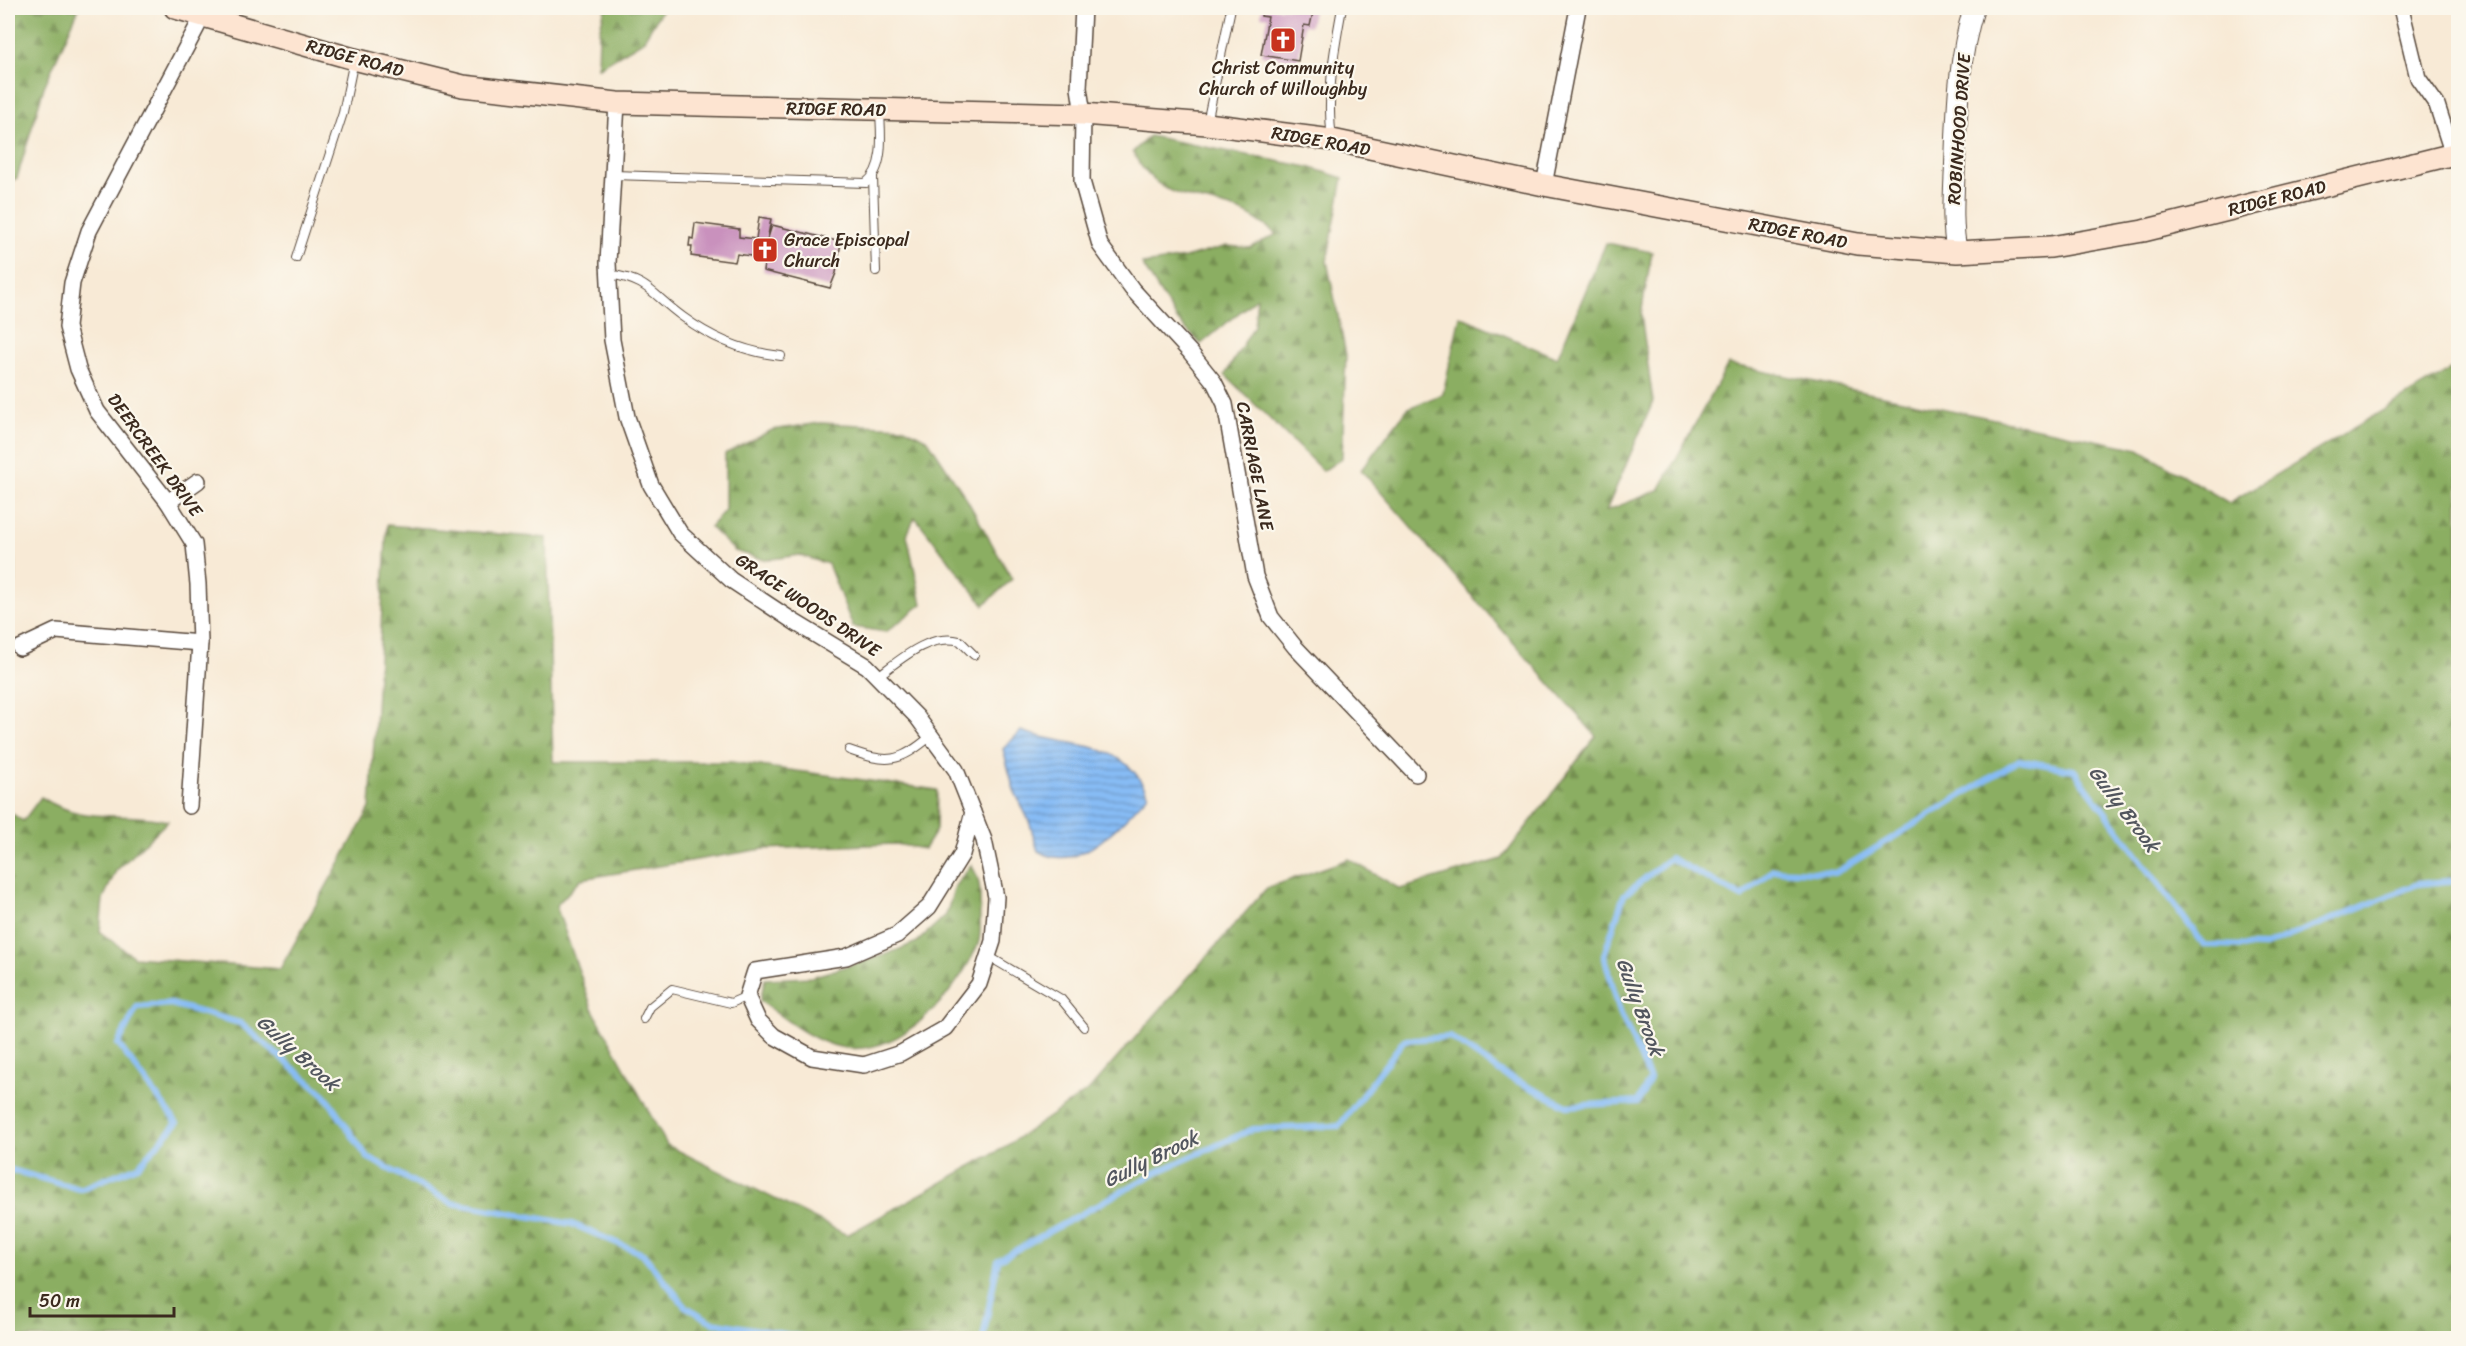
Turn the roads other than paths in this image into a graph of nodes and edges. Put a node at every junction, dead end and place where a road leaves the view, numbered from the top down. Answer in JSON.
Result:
{"nodes":[{"id":1,"x":175,"y":8,"type":"edge"},
{"id":2,"x":1083,"y":8,"type":"edge"},
{"id":3,"x":1232,"y":8,"type":"edge"},
{"id":4,"x":1342,"y":8,"type":"edge"},
{"id":5,"x":1578,"y":8,"type":"edge"},
{"id":6,"x":1974,"y":8,"type":"edge"},
{"id":7,"x":2401,"y":8,"type":"edge"},
{"id":8,"x":205,"y":12,"type":"edge"},
{"id":9,"x":354,"y":59,"type":"junction"},
{"id":10,"x":618,"y":103,"type":"junction"},
{"id":11,"x":880,"y":110,"type":"junction"},
{"id":12,"x":1083,"y":114,"type":"junction"},
{"id":13,"x":1207,"y":124,"type":"junction"},
{"id":14,"x":1332,"y":140,"type":"junction"},
{"id":15,"x":2456,"y":154,"type":"edge"},
{"id":16,"x":613,"y":175,"type":"junction"},
{"id":17,"x":873,"y":177,"type":"junction"},
{"id":18,"x":1544,"y":185,"type":"junction"},
{"id":19,"x":1956,"y":252,"type":"junction"},
{"id":20,"x":296,"y":258,"type":"dead end"},
{"id":21,"x":876,"y":271,"type":"dead end"},
{"id":22,"x":608,"y":274,"type":"junction"},
{"id":23,"x":781,"y":356,"type":"dead end"},
{"id":24,"x":198,"y":481,"type":"dead end"},
{"id":25,"x":168,"y":502,"type":"junction"},
{"id":26,"x":200,"y":643,"type":"junction"},
{"id":27,"x":20,"y":648,"type":"dead end"},
{"id":28,"x":974,"y":655,"type":"dead end"},
{"id":29,"x":878,"y":676,"type":"junction"},
{"id":30,"x":931,"y":736,"type":"junction"},
{"id":31,"x":849,"y":750,"type":"dead end"},
{"id":32,"x":1416,"y":774,"type":"dead end"},
{"id":33,"x":189,"y":806,"type":"dead end"},
{"id":34,"x":973,"y":812,"type":"junction"},
{"id":35,"x":988,"y":956,"type":"junction"},
{"id":36,"x":747,"y":996,"type":"junction"},
{"id":37,"x":644,"y":1019,"type":"dead end"},
{"id":38,"x":1084,"y":1027,"type":"dead end"}],
"edges":[{"from":1,"to":8,"type":"main road","name":"RIDGE ROAD"},
{"from":2,"to":12,"type":"street","name":"CARRIAGE LANE"},
{"from":3,"to":13,"type":"lane"},
{"from":4,"to":14,"type":"lane"},
{"from":5,"to":18,"type":"street"},
{"from":6,"to":19,"type":"street","name":"ROBINHOOD DRIVE"},
{"from":7,"to":15,"type":"street"},
{"from":8,"to":9,"type":"main road","name":"RIDGE ROAD"},
{"from":8,"to":25,"type":"street","name":"DEERCREEK DRIVE"},
{"from":9,"to":10,"type":"main road","name":"RIDGE ROAD"},
{"from":9,"to":20,"type":"lane"},
{"from":10,"to":11,"type":"main road","name":"RIDGE ROAD"},
{"from":10,"to":16,"type":"street","name":"GRACE WOODS DRIVE"},
{"from":11,"to":12,"type":"main road","name":"RIDGE ROAD"},
{"from":11,"to":17,"type":"lane"},
{"from":12,"to":13,"type":"main road","name":"RIDGE ROAD"},
{"from":12,"to":32,"type":"street","name":"CARRIAGE LANE"},
{"from":13,"to":14,"type":"main road","name":"RIDGE ROAD"},
{"from":14,"to":18,"type":"main road","name":"RIDGE ROAD"},
{"from":15,"to":19,"type":"main road","name":"RIDGE ROAD"},
{"from":16,"to":17,"type":"lane"},
{"from":16,"to":22,"type":"street","name":"GRACE WOODS DRIVE"},
{"from":17,"to":21,"type":"lane"},
{"from":18,"to":19,"type":"main road","name":"RIDGE ROAD"},
{"from":22,"to":23,"type":"lane"},
{"from":22,"to":29,"type":"street","name":"GRACE WOODS DRIVE"},
{"from":24,"to":25,"type":"street"},
{"from":25,"to":26,"type":"street","name":"DEERCREEK DRIVE"},
{"from":26,"to":27,"type":"street"},
{"from":26,"to":33,"type":"street","name":"DEERCREEK DRIVE"},
{"from":28,"to":29,"type":"lane"},
{"from":29,"to":30,"type":"street","name":"GRACE WOODS DRIVE"},
{"from":30,"to":31,"type":"lane"},
{"from":30,"to":34,"type":"street","name":"GRACE WOODS DRIVE"},
{"from":34,"to":35,"type":"street","name":"GRACE WOODS DRIVE"},
{"from":34,"to":36,"type":"street"},
{"from":35,"to":36,"type":"street","name":"GRACE WOODS DRIVE"},
{"from":35,"to":38,"type":"lane"},
{"from":36,"to":37,"type":"lane"}]}
